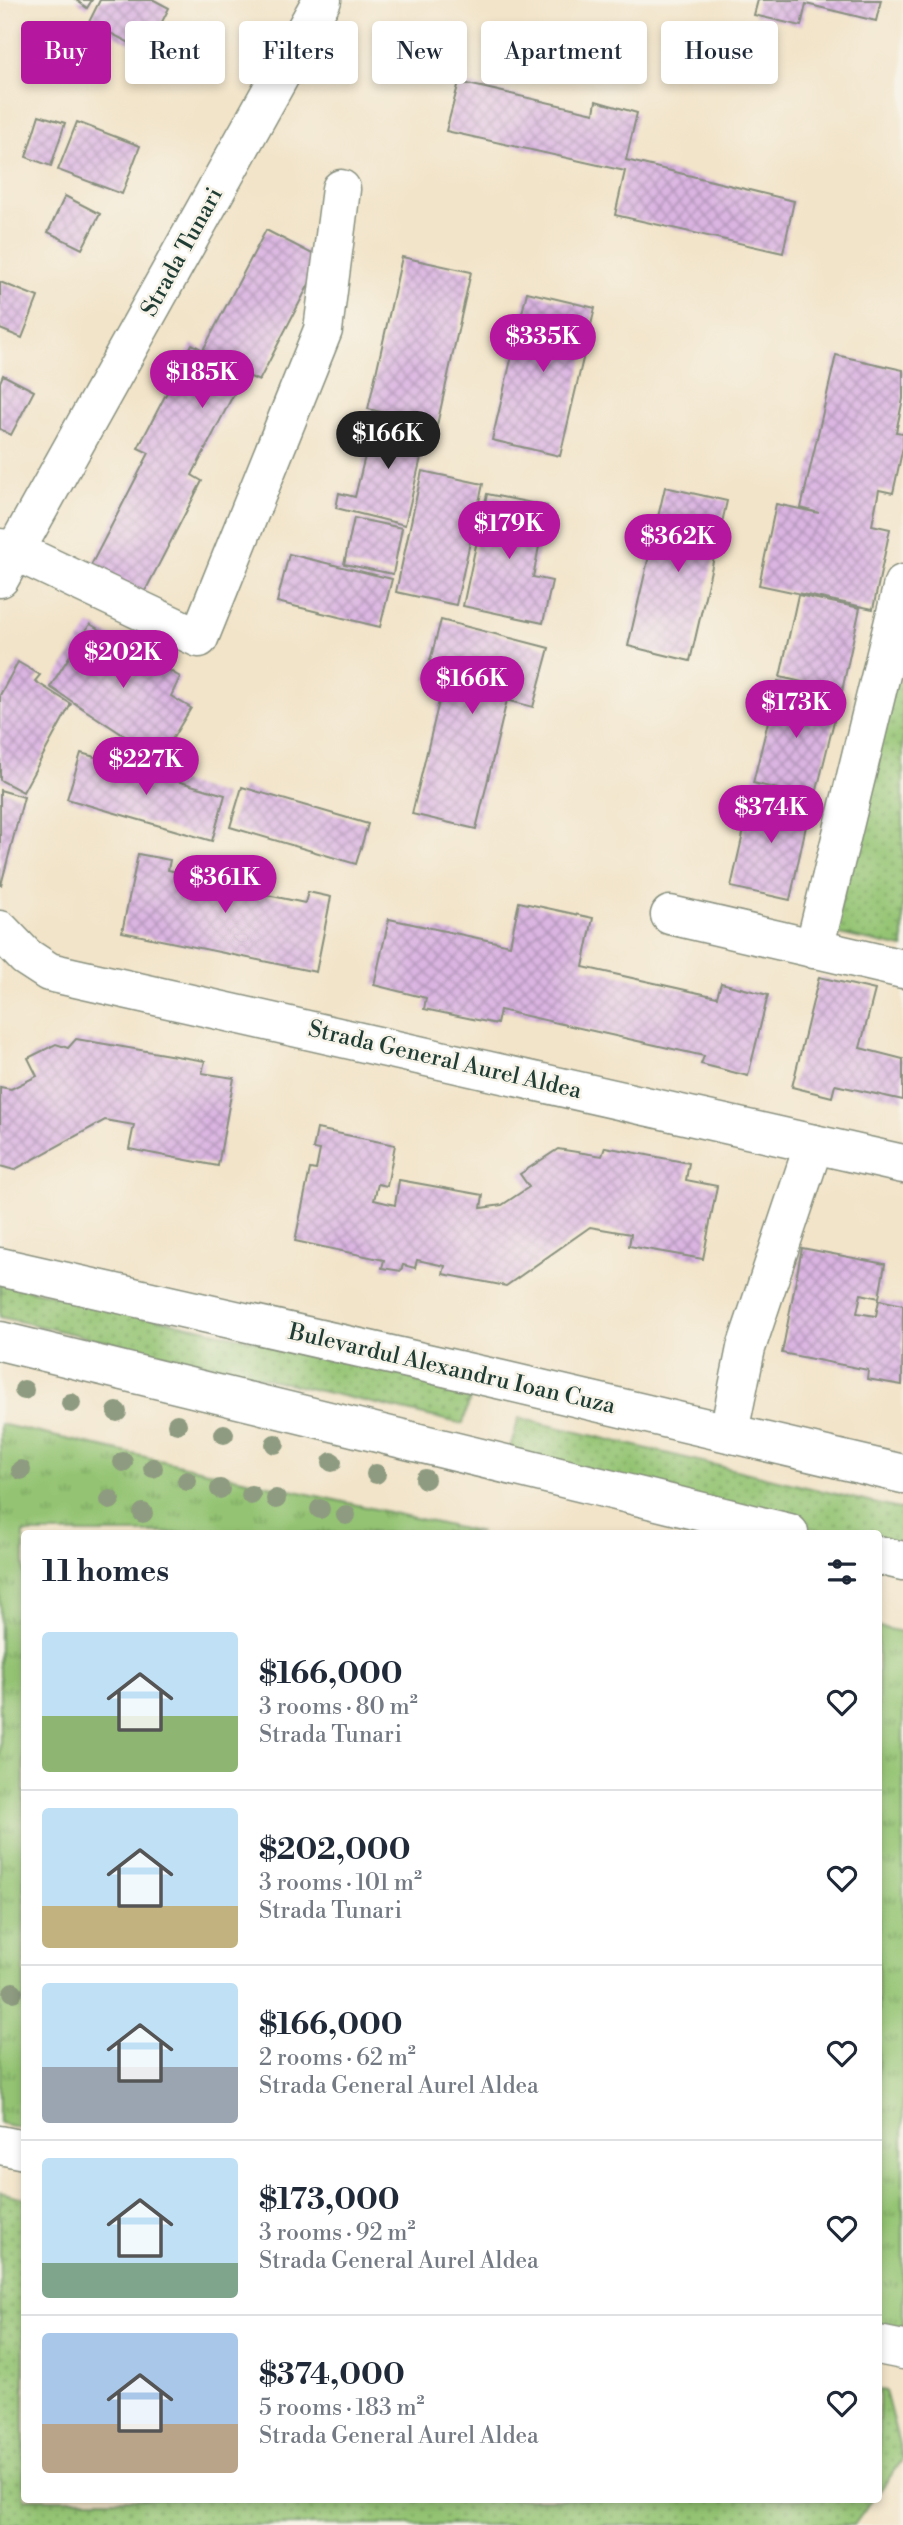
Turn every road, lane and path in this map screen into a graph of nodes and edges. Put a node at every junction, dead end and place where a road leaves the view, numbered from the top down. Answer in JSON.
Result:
{"nodes":[{"id":1,"x":322,"y":0,"type":"edge"},
{"id":2,"x":341,"y":189,"type":"dead end"},
{"id":3,"x":5,"y":559,"type":"edge"},
{"id":4,"x":903,"y":584,"type":"edge"},
{"id":5,"x":670,"y":915,"type":"dead end"},
{"id":6,"x":0,"y":930,"type":"edge"},
{"id":7,"x":814,"y":949,"type":"junction"},
{"id":8,"x":903,"y":969,"type":"edge"},
{"id":9,"x":814,"y":1144,"type":"junction"},
{"id":10,"x":903,"y":1164,"type":"edge"},
{"id":11,"x":0,"y":1267,"type":"edge"},
{"id":12,"x":0,"y":1341,"type":"edge"},
{"id":13,"x":729,"y":1432,"type":"junction"},
{"id":14,"x":903,"y":1475,"type":"edge"},
{"id":15,"x":777,"y":1530,"type":"edge"},
{"id":16,"x":882,"y":1556,"type":"edge"},
{"id":17,"x":903,"y":1561,"type":"edge"},
{"id":18,"x":0,"y":2144,"type":"edge"},
{"id":19,"x":21,"y":2149,"type":"edge"},
{"id":20,"x":882,"y":2346,"type":"edge"},
{"id":21,"x":903,"y":2350,"type":"edge"}],
"edges":[{"from":1,"to":3,"type":"street","name":"Strada Tunari"},
{"from":2,"to":3,"type":"street"},
{"from":4,"to":7,"type":"street"},
{"from":5,"to":7,"type":"street"},
{"from":6,"to":9,"type":"street","name":"Strada General Aurel Aldea"},
{"from":7,"to":8,"type":"street"},
{"from":9,"to":10,"type":"street","name":"Strada General Aurel Aldea"},
{"from":9,"to":13,"type":"street"},
{"from":11,"to":13,"type":"street","name":"Bulevardul Alexandru Ioan Cuza"},
{"from":12,"to":15,"type":"street"},
{"from":13,"to":14,"type":"street","name":"Bulevardul Alexandru Ioan Cuza"},
{"from":16,"to":17,"type":"street"},
{"from":18,"to":19,"type":"street"},
{"from":20,"to":21,"type":"street"}]}
